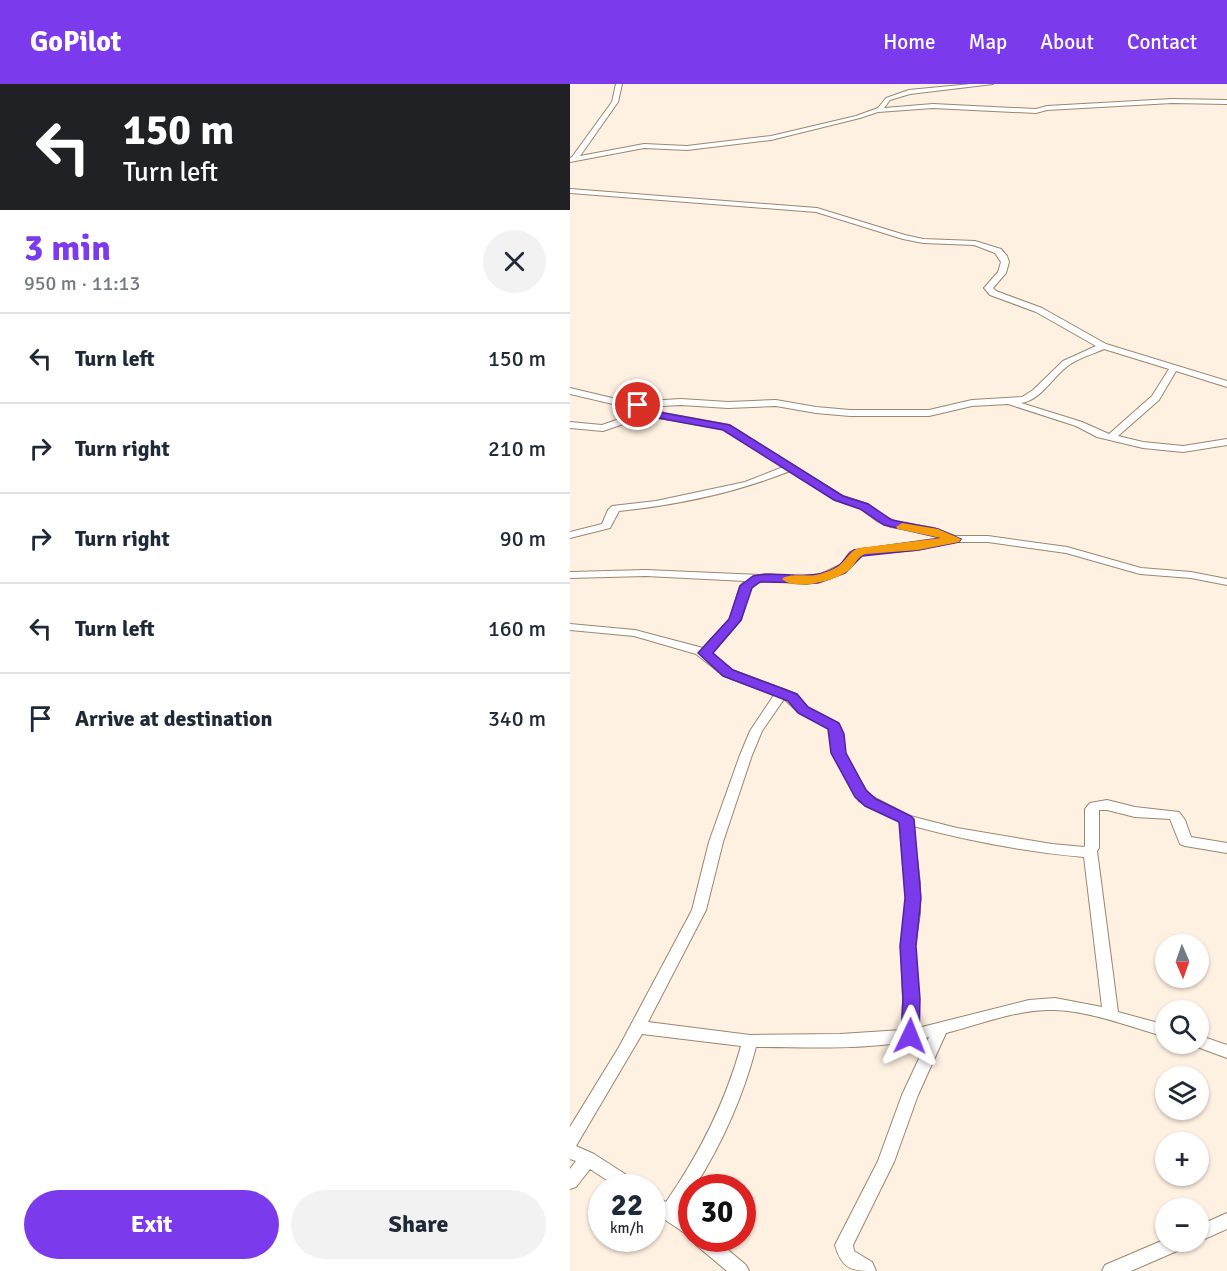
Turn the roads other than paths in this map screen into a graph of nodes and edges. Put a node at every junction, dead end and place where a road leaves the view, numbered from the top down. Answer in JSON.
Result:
{"nodes":[{"id":1,"x":619,"y":84,"type":"edge"},
{"id":2,"x":990,"y":84,"type":"edge"},
{"id":3,"x":1227,"y":102,"type":"edge"},
{"id":4,"x":878,"y":110,"type":"junction"},
{"id":5,"x":572,"y":160,"type":"edge"},
{"id":6,"x":570,"y":191,"type":"edge"},
{"id":7,"x":1102,"y":346,"type":"junction"},
{"id":8,"x":1173,"y":369,"type":"junction"},
{"id":9,"x":1227,"y":384,"type":"edge"},
{"id":10,"x":570,"y":391,"type":"edge"},
{"id":11,"x":1011,"y":402,"type":"junction"},
{"id":12,"x":629,"y":405,"type":"junction"},
{"id":13,"x":677,"y":418,"type":"junction"},
{"id":14,"x":570,"y":425,"type":"edge"},
{"id":15,"x":1111,"y":438,"type":"junction"},
{"id":16,"x":1227,"y":442,"type":"edge"},
{"id":17,"x":789,"y":468,"type":"junction"},
{"id":18,"x":570,"y":536,"type":"edge"},
{"id":19,"x":955,"y":539,"type":"junction"},
{"id":20,"x":570,"y":575,"type":"edge"},
{"id":21,"x":757,"y":578,"type":"junction"},
{"id":22,"x":1227,"y":582,"type":"edge"},
{"id":23,"x":570,"y":627,"type":"edge"},
{"id":24,"x":705,"y":653,"type":"junction"},
{"id":25,"x":782,"y":693,"type":"junction"},
{"id":26,"x":906,"y":819,"type":"junction"},
{"id":27,"x":1227,"y":848,"type":"edge"},
{"id":28,"x":1090,"y":850,"type":"junction"},
{"id":29,"x":1111,"y":1015,"type":"junction"},
{"id":30,"x":638,"y":1027,"type":"junction"},
{"id":31,"x":1155,"y":1028,"type":"edge"},
{"id":32,"x":940,"y":1030,"type":"junction"},
{"id":33,"x":910,"y":1036,"type":"junction"},
{"id":34,"x":750,"y":1041,"type":"junction"},
{"id":35,"x":1209,"y":1045,"type":"edge"},
{"id":36,"x":1227,"y":1052,"type":"edge"},
{"id":37,"x":570,"y":1142,"type":"edge"},
{"id":38,"x":570,"y":1151,"type":"edge"},
{"id":39,"x":588,"y":1159,"type":"junction"},
{"id":40,"x":611,"y":1174,"type":"edge"},
{"id":41,"x":570,"y":1182,"type":"edge"},
{"id":42,"x":666,"y":1210,"type":"edge"},
{"id":43,"x":669,"y":1212,"type":"junction"},
{"id":44,"x":678,"y":1219,"type":"edge"},
{"id":45,"x":1227,"y":1221,"type":"edge"},
{"id":46,"x":1209,"y":1229,"type":"edge"},
{"id":47,"x":717,"y":1252,"type":"edge"},
{"id":48,"x":1155,"y":1252,"type":"edge"},
{"id":49,"x":740,"y":1271,"type":"edge"},
{"id":50,"x":867,"y":1271,"type":"edge"},
{"id":51,"x":1111,"y":1271,"type":"edge"}],
"edges":[{"from":1,"to":5,"type":"street"},
{"from":2,"to":4,"type":"street"},
{"from":3,"to":4,"type":"street"},
{"from":4,"to":5,"type":"street"},
{"from":6,"to":7,"type":"street"},
{"from":7,"to":8,"type":"street"},
{"from":7,"to":11,"type":"street"},
{"from":8,"to":9,"type":"street"},
{"from":8,"to":15,"type":"street"},
{"from":10,"to":12,"type":"street"},
{"from":11,"to":12,"type":"street"},
{"from":11,"to":15,"type":"street"},
{"from":12,"to":13,"type":"street"},
{"from":13,"to":14,"type":"street"},
{"from":13,"to":17,"type":"street"},
{"from":15,"to":16,"type":"street"},
{"from":17,"to":18,"type":"street"},
{"from":17,"to":19,"type":"street"},
{"from":19,"to":21,"type":"street"},
{"from":19,"to":22,"type":"street"},
{"from":20,"to":21,"type":"street"},
{"from":21,"to":24,"type":"street"},
{"from":23,"to":24,"type":"street"},
{"from":24,"to":25,"type":"street"},
{"from":25,"to":26,"type":"street"},
{"from":25,"to":30,"type":"street"},
{"from":26,"to":28,"type":"street"},
{"from":26,"to":33,"type":"street"},
{"from":27,"to":28,"type":"street"},
{"from":28,"to":29,"type":"street"},
{"from":29,"to":31,"type":"street"},
{"from":29,"to":32,"type":"street"},
{"from":30,"to":34,"type":"street"},
{"from":30,"to":37,"type":"street"},
{"from":32,"to":33,"type":"street"},
{"from":32,"to":50,"type":"street"},
{"from":33,"to":34,"type":"street"},
{"from":34,"to":43,"type":"street"},
{"from":35,"to":36,"type":"street"},
{"from":38,"to":39,"type":"street"},
{"from":39,"to":40,"type":"street"},
{"from":39,"to":41,"type":"street"},
{"from":42,"to":43,"type":"street"},
{"from":43,"to":44,"type":"street"},
{"from":45,"to":46,"type":"street"},
{"from":47,"to":49,"type":"street"},
{"from":48,"to":51,"type":"street"}]}
